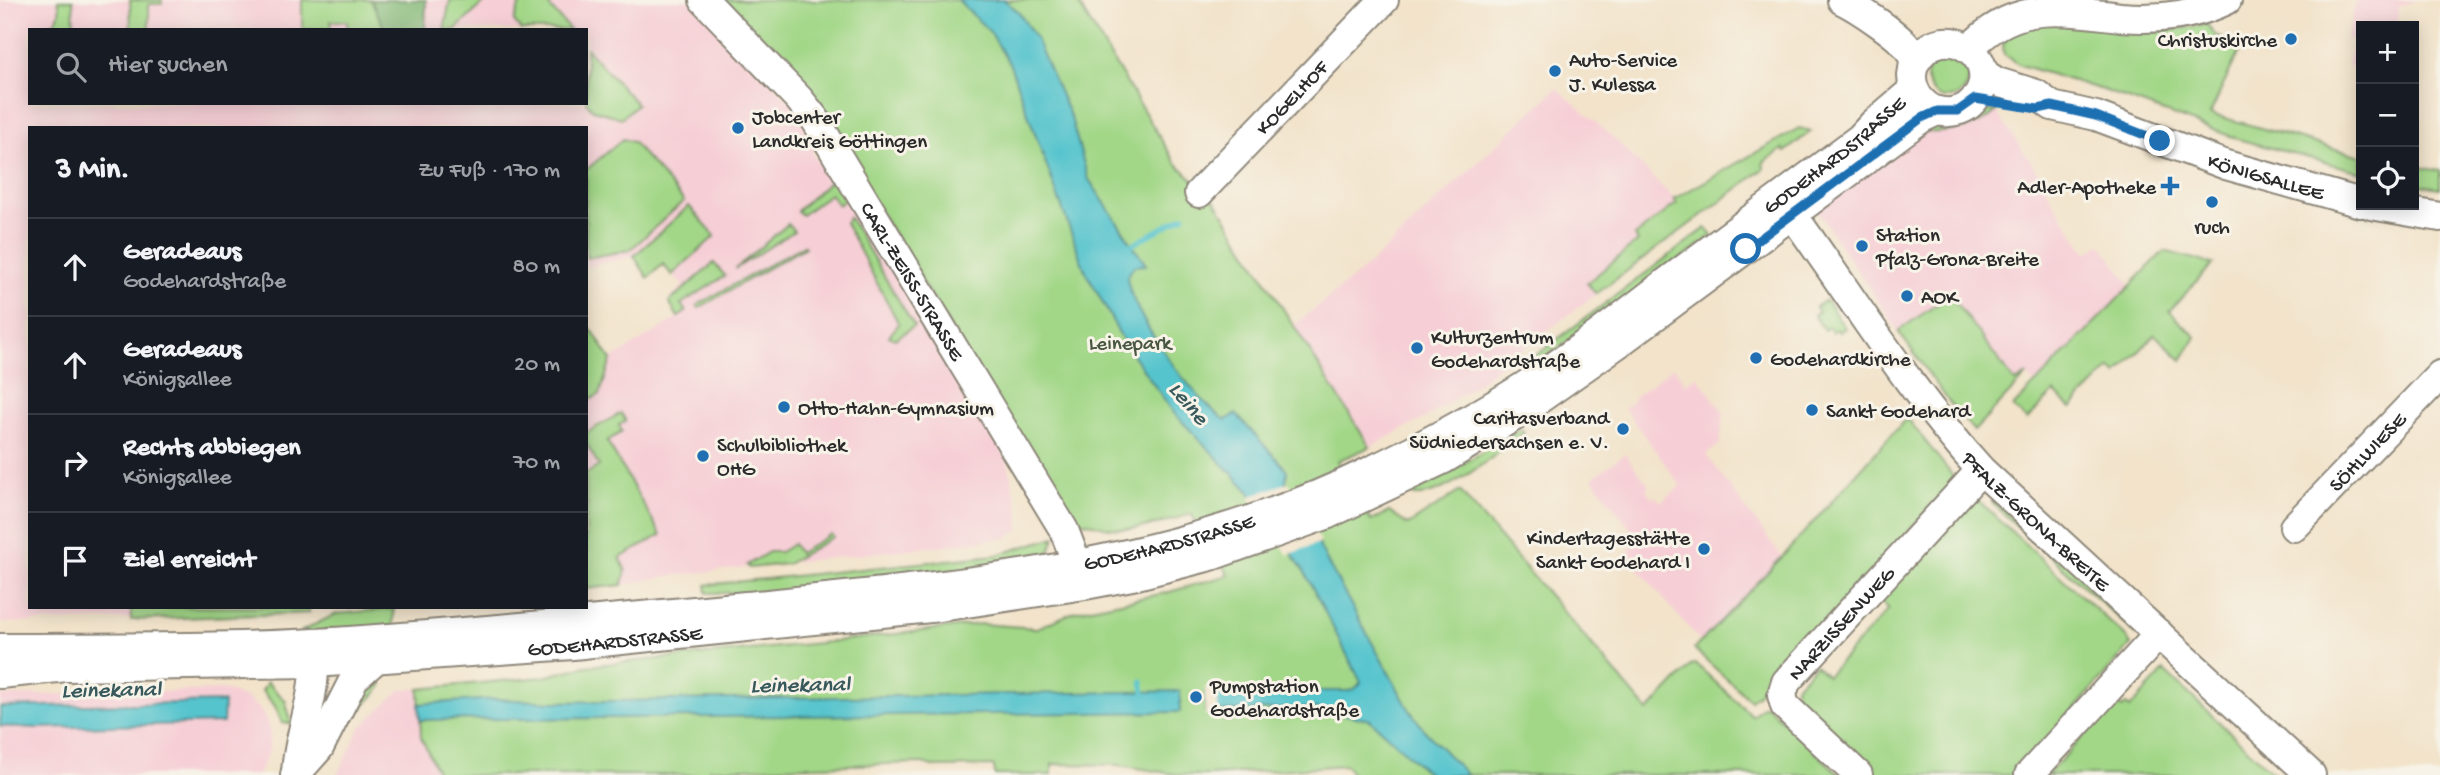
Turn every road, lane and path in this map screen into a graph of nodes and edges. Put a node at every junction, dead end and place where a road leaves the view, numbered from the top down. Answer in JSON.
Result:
{"nodes":[{"id":1,"x":704,"y":0,"type":"edge"},
{"id":2,"x":1384,"y":0,"type":"edge"},
{"id":3,"x":2227,"y":0,"type":"edge"},
{"id":4,"x":1853,"y":6,"type":"edge"},
{"id":5,"x":1922,"y":65,"type":"junction"},
{"id":6,"x":1976,"y":73,"type":"junction"},
{"id":7,"x":1937,"y":111,"type":"junction"},
{"id":8,"x":1199,"y":192,"type":"dead end"},
{"id":9,"x":2356,"y":202,"type":"edge"},
{"id":10,"x":1787,"y":206,"type":"junction"},
{"id":11,"x":2400,"y":210,"type":"edge"},
{"id":12,"x":2440,"y":217,"type":"edge"},
{"id":13,"x":2440,"y":375,"type":"edge"},
{"id":14,"x":1981,"y":470,"type":"junction"},
{"id":15,"x":2294,"y":527,"type":"dead end"},
{"id":16,"x":1081,"y":575,"type":"junction"},
{"id":17,"x":2159,"y":634,"type":"junction"},
{"id":18,"x":0,"y":648,"type":"edge"},
{"id":19,"x":329,"y":655,"type":"junction"},
{"id":20,"x":376,"y":659,"type":"junction"},
{"id":21,"x":0,"y":674,"type":"edge"},
{"id":22,"x":344,"y":700,"type":"junction"},
{"id":23,"x":296,"y":774,"type":"edge"},
{"id":24,"x":1858,"y":775,"type":"edge"},
{"id":25,"x":2029,"y":775,"type":"edge"},
{"id":26,"x":2311,"y":775,"type":"edge"}],
"edges":[{"from":1,"to":16,"type":"street","name":"CARL-ZEISS-STRASSE"},
{"from":2,"to":8,"type":"street","name":"KOGELHOF"},
{"from":3,"to":6,"type":"street"},
{"from":4,"to":5,"type":"street","name":"KÖNIGSALLEE"},
{"from":5,"to":6,"type":"street","name":"KÖNIGSALLEE"},
{"from":5,"to":7,"type":"street","name":"KÖNIGSALLEE"},
{"from":5,"to":10,"type":"street","name":"GODEHARDSTRASSE"},
{"from":6,"to":7,"type":"street"},
{"from":6,"to":9,"type":"street","name":"KÖNIGSALLEE"},
{"from":7,"to":10,"type":"street","name":"GODEHARDSTRASSE"},
{"from":10,"to":14,"type":"street","name":"PFALZ-GRONA-BREITE"},
{"from":10,"to":16,"type":"street","name":"GODEHARDSTRASSE"},
{"from":11,"to":12,"type":"street"},
{"from":13,"to":15,"type":"street","name":"SÖHLWIESE"},
{"from":14,"to":17,"type":"street","name":"PFALZ-GRONA-BREITE"},
{"from":14,"to":24,"type":"street","name":"NARZISSENWEG"},
{"from":16,"to":19,"type":"street","name":"GODEHARDSTRASSE"},
{"from":16,"to":20,"type":"street","name":"GODEHARDSTRASSE"},
{"from":17,"to":25,"type":"street"},
{"from":17,"to":26,"type":"street","name":"PFALZ-GRONA-BREITE"},
{"from":18,"to":19,"type":"street","name":"GODEHARDSTRASSE"},
{"from":19,"to":20,"type":"street","name":"GODEHARDSTRASSE"},
{"from":19,"to":21,"type":"street","name":"GODEHARDSTRASSE"},
{"from":19,"to":22,"type":"street"},
{"from":19,"to":23,"type":"street"},
{"from":20,"to":22,"type":"street"},
{"from":22,"to":23,"type":"street"}]}
